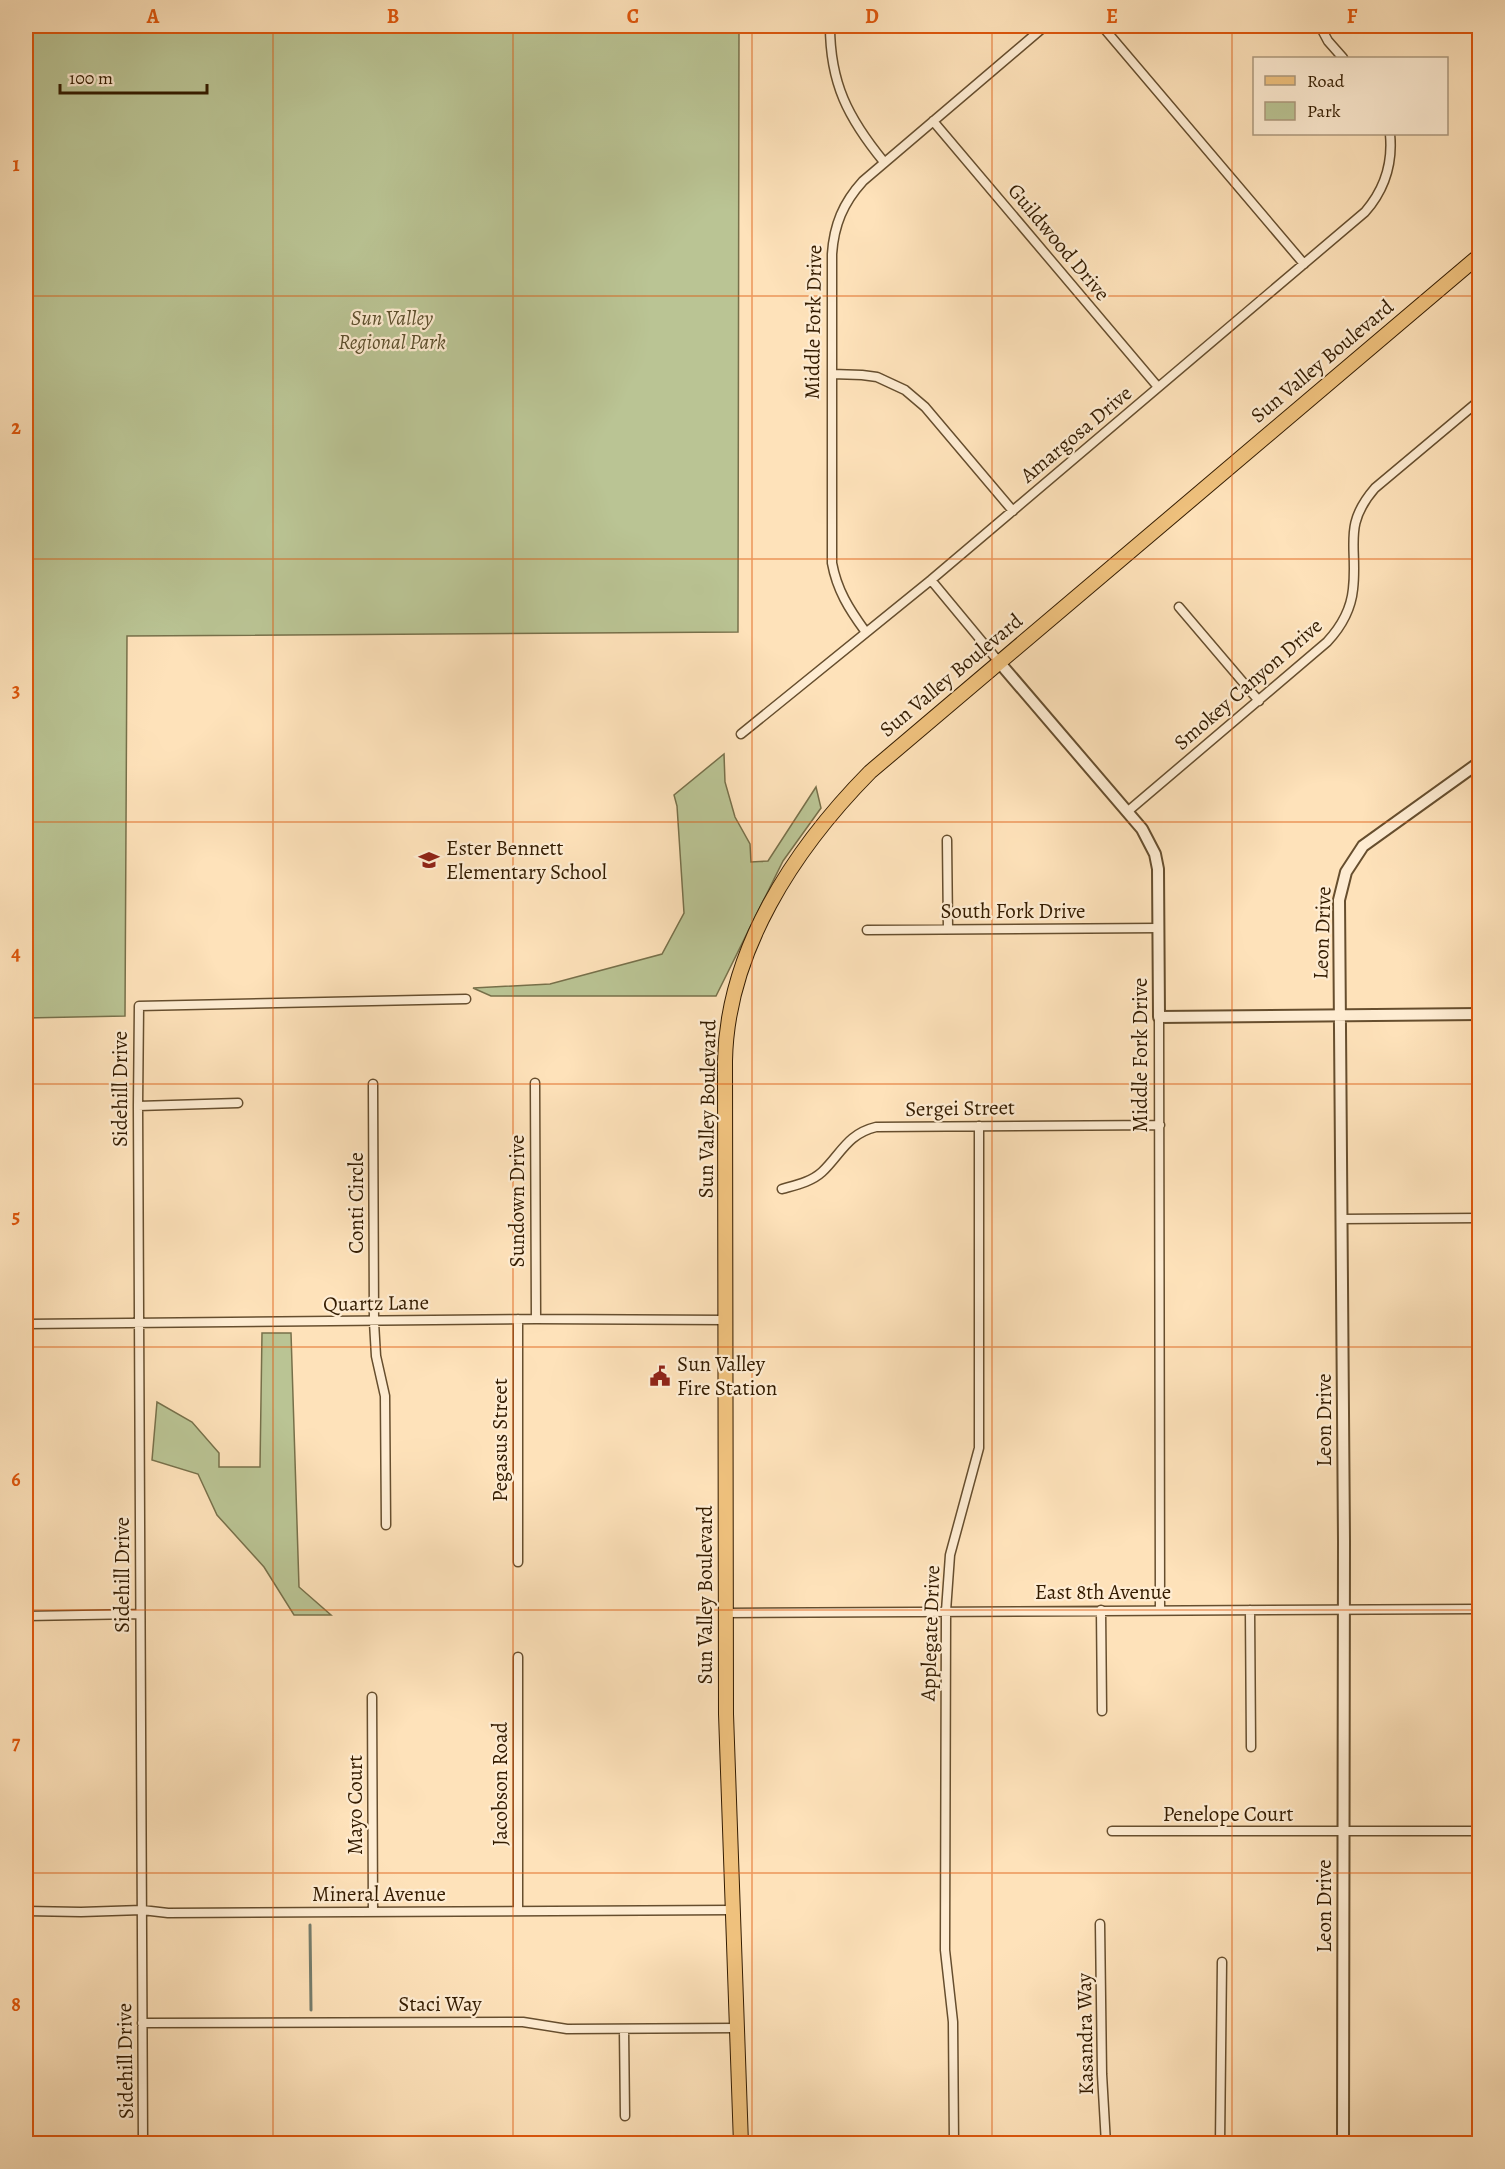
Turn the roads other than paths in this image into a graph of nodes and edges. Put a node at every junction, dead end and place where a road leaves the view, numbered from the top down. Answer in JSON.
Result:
{"nodes":[{"id":1,"x":830,"y":26,"type":"edge"},
{"id":2,"x":1044,"y":26,"type":"edge"},
{"id":3,"x":1102,"y":26,"type":"edge"},
{"id":4,"x":1320,"y":26,"type":"edge"},
{"id":5,"x":1342,"y":57,"type":"edge"},
{"id":6,"x":933,"y":121,"type":"junction"},
{"id":7,"x":1390,"y":135,"type":"edge"},
{"id":8,"x":884,"y":162,"type":"junction"},
{"id":9,"x":1479,"y":255,"type":"edge"},
{"id":10,"x":1304,"y":264,"type":"junction"},
{"id":11,"x":832,"y":374,"type":"junction"},
{"id":12,"x":1158,"y":387,"type":"junction"},
{"id":13,"x":1479,"y":400,"type":"edge"},
{"id":14,"x":1013,"y":511,"type":"junction"},
{"id":15,"x":930,"y":580,"type":"junction"},
{"id":16,"x":1179,"y":607,"type":"dead end"},
{"id":17,"x":865,"y":631,"type":"junction"},
{"id":18,"x":999,"y":662,"type":"junction"},
{"id":19,"x":1259,"y":701,"type":"junction"},
{"id":20,"x":741,"y":734,"type":"dead end"},
{"id":21,"x":1479,"y":762,"type":"edge"},
{"id":22,"x":1127,"y":812,"type":"junction"},
{"id":23,"x":947,"y":840,"type":"dead end"},
{"id":24,"x":1159,"y":928,"type":"junction"},
{"id":25,"x":948,"y":929,"type":"junction"},
{"id":26,"x":867,"y":930,"type":"dead end"},
{"id":27,"x":466,"y":999,"type":"dead end"},
{"id":28,"x":1479,"y":1014,"type":"edge"},
{"id":29,"x":1340,"y":1015,"type":"junction"},
{"id":30,"x":1160,"y":1017,"type":"junction"},
{"id":31,"x":535,"y":1083,"type":"dead end"},
{"id":32,"x":373,"y":1084,"type":"dead end"},
{"id":33,"x":238,"y":1102,"type":"dead end"},
{"id":34,"x":138,"y":1106,"type":"junction"},
{"id":35,"x":1160,"y":1125,"type":"junction"},
{"id":36,"x":979,"y":1126,"type":"junction"},
{"id":37,"x":782,"y":1189,"type":"dead end"},
{"id":38,"x":1479,"y":1218,"type":"edge"},
{"id":39,"x":1341,"y":1219,"type":"junction"},
{"id":40,"x":518,"y":1319,"type":"junction"},
{"id":41,"x":536,"y":1319,"type":"junction"},
{"id":42,"x":727,"y":1320,"type":"junction"},
{"id":43,"x":138,"y":1321,"type":"junction"},
{"id":44,"x":374,"y":1322,"type":"junction"},
{"id":45,"x":26,"y":1324,"type":"edge"},
{"id":46,"x":386,"y":1525,"type":"dead end"},
{"id":47,"x":518,"y":1562,"type":"dead end"},
{"id":48,"x":1344,"y":1609,"type":"junction"},
{"id":49,"x":1479,"y":1609,"type":"edge"},
{"id":50,"x":1101,"y":1610,"type":"junction"},
{"id":51,"x":1160,"y":1610,"type":"junction"},
{"id":52,"x":1250,"y":1610,"type":"junction"},
{"id":53,"x":946,"y":1611,"type":"junction"},
{"id":54,"x":727,"y":1612,"type":"junction"},
{"id":55,"x":140,"y":1614,"type":"junction"},
{"id":56,"x":26,"y":1616,"type":"edge"},
{"id":57,"x":518,"y":1657,"type":"dead end"},
{"id":58,"x":372,"y":1697,"type":"dead end"},
{"id":59,"x":1101,"y":1711,"type":"dead end"},
{"id":60,"x":1251,"y":1747,"type":"dead end"},
{"id":61,"x":1479,"y":1831,"type":"edge"},
{"id":62,"x":1112,"y":1832,"type":"dead end"},
{"id":63,"x":1344,"y":1832,"type":"junction"},
{"id":64,"x":142,"y":1910,"type":"junction"},
{"id":65,"x":733,"y":1910,"type":"junction"},
{"id":66,"x":26,"y":1911,"type":"edge"},
{"id":67,"x":518,"y":1911,"type":"junction"},
{"id":68,"x":373,"y":1912,"type":"junction"},
{"id":69,"x":1101,"y":1924,"type":"dead end"},
{"id":70,"x":1222,"y":1962,"type":"dead end"},
{"id":71,"x":142,"y":2023,"type":"junction"},
{"id":72,"x":737,"y":2028,"type":"junction"},
{"id":73,"x":624,"y":2029,"type":"junction"},
{"id":74,"x":625,"y":2116,"type":"dead end"},
{"id":75,"x":144,"y":2144,"type":"edge"},
{"id":76,"x":741,"y":2144,"type":"edge"},
{"id":77,"x":954,"y":2144,"type":"edge"},
{"id":78,"x":1106,"y":2144,"type":"edge"},
{"id":79,"x":1221,"y":2144,"type":"edge"},
{"id":80,"x":1343,"y":2144,"type":"edge"}],
"edges":[{"from":1,"to":8,"type":"street"},
{"from":2,"to":6,"type":"street","name":"Middle Fork Drive"},
{"from":3,"to":10,"type":"street"},
{"from":4,"to":5,"type":"street"},
{"from":6,"to":8,"type":"street","name":"Middle Fork Drive"},
{"from":6,"to":12,"type":"street","name":"Guildwood Drive"},
{"from":7,"to":10,"type":"street","name":"Amargosa Drive"},
{"from":8,"to":11,"type":"street","name":"Middle Fork Drive"},
{"from":9,"to":18,"type":"main road","name":"Sun Valley Boulevard"},
{"from":10,"to":12,"type":"street","name":"Amargosa Drive"},
{"from":11,"to":14,"type":"street"},
{"from":11,"to":17,"type":"street","name":"Middle Fork Drive"},
{"from":12,"to":14,"type":"street","name":"Amargosa Drive"},
{"from":13,"to":19,"type":"street","name":"Smokey Canyon Drive"},
{"from":14,"to":15,"type":"street","name":"Amargosa Drive"},
{"from":15,"to":17,"type":"street","name":"Amargosa Drive"},
{"from":15,"to":18,"type":"street","name":"Middle Fork Drive"},
{"from":16,"to":19,"type":"street"},
{"from":17,"to":20,"type":"street","name":"Amargosa Drive"},
{"from":18,"to":22,"type":"street","name":"Middle Fork Drive"},
{"from":18,"to":42,"type":"main road","name":"Sun Valley Boulevard"},
{"from":19,"to":22,"type":"street","name":"Smokey Canyon Drive"},
{"from":21,"to":29,"type":"street","name":"Leon Drive"},
{"from":22,"to":24,"type":"street","name":"Middle Fork Drive"},
{"from":23,"to":25,"type":"street"},
{"from":24,"to":25,"type":"street","name":"South Fork Drive"},
{"from":24,"to":30,"type":"street","name":"Middle Fork Drive"},
{"from":25,"to":26,"type":"street","name":"South Fork Drive"},
{"from":27,"to":34,"type":"street","name":"Sidehill Drive"},
{"from":28,"to":29,"type":"street"},
{"from":29,"to":30,"type":"street"},
{"from":29,"to":39,"type":"street","name":"Leon Drive"},
{"from":30,"to":35,"type":"street","name":"Middle Fork Drive"},
{"from":31,"to":41,"type":"street","name":"Sundown Drive"},
{"from":32,"to":44,"type":"street","name":"Conti Circle"},
{"from":33,"to":34,"type":"street"},
{"from":34,"to":43,"type":"street","name":"Sidehill Drive"},
{"from":35,"to":36,"type":"street","name":"Sergei Street"},
{"from":35,"to":51,"type":"street","name":"Middle Fork Drive"},
{"from":36,"to":37,"type":"street","name":"Sergei Street"},
{"from":36,"to":53,"type":"street","name":"Applegate Drive"},
{"from":38,"to":39,"type":"street"},
{"from":39,"to":48,"type":"street","name":"Leon Drive"},
{"from":40,"to":41,"type":"street","name":"Quartz Lane"},
{"from":40,"to":44,"type":"street","name":"Quartz Lane"},
{"from":40,"to":47,"type":"street","name":"Pegasus Street"},
{"from":41,"to":42,"type":"street","name":"Quartz Lane"},
{"from":42,"to":54,"type":"main road","name":"Sun Valley Boulevard"},
{"from":43,"to":44,"type":"street","name":"Quartz Lane"},
{"from":43,"to":45,"type":"street","name":"Quartz Lane"},
{"from":43,"to":55,"type":"street","name":"Sidehill Drive"},
{"from":44,"to":46,"type":"street","name":"Conti Circle"},
{"from":48,"to":49,"type":"street","name":"East 8th Avenue"},
{"from":48,"to":52,"type":"street","name":"East 8th Avenue"},
{"from":48,"to":63,"type":"street","name":"Leon Drive"},
{"from":50,"to":51,"type":"street","name":"East 8th Avenue"},
{"from":50,"to":53,"type":"street","name":"East 8th Avenue"},
{"from":50,"to":59,"type":"street"},
{"from":51,"to":52,"type":"street","name":"East 8th Avenue"},
{"from":52,"to":60,"type":"street"},
{"from":53,"to":54,"type":"street","name":"East 8th Avenue"},
{"from":53,"to":77,"type":"street","name":"Applegate Drive"},
{"from":54,"to":65,"type":"main road","name":"Sun Valley Boulevard"},
{"from":55,"to":56,"type":"street"},
{"from":55,"to":64,"type":"street","name":"Sidehill Drive"},
{"from":57,"to":67,"type":"street","name":"Jacobson Road"},
{"from":58,"to":68,"type":"street","name":"Mayo Court"},
{"from":61,"to":63,"type":"street","name":"Penelope Court"},
{"from":62,"to":63,"type":"street","name":"Penelope Court"},
{"from":63,"to":80,"type":"street","name":"Leon Drive"},
{"from":64,"to":66,"type":"street","name":"Mineral Avenue"},
{"from":64,"to":68,"type":"street","name":"Mineral Avenue"},
{"from":64,"to":71,"type":"street","name":"Sidehill Drive"},
{"from":65,"to":67,"type":"street","name":"Mineral Avenue"},
{"from":65,"to":72,"type":"main road","name":"Sun Valley Boulevard"},
{"from":67,"to":68,"type":"street","name":"Mineral Avenue"},
{"from":69,"to":78,"type":"street","name":"Kasandra Way"},
{"from":70,"to":79,"type":"street"},
{"from":71,"to":73,"type":"street","name":"Staci Way"},
{"from":71,"to":75,"type":"street","name":"Sidehill Drive"},
{"from":72,"to":73,"type":"street","name":"Staci Way"},
{"from":72,"to":76,"type":"main road","name":"Sun Valley Boulevard"},
{"from":73,"to":74,"type":"street"}]}
